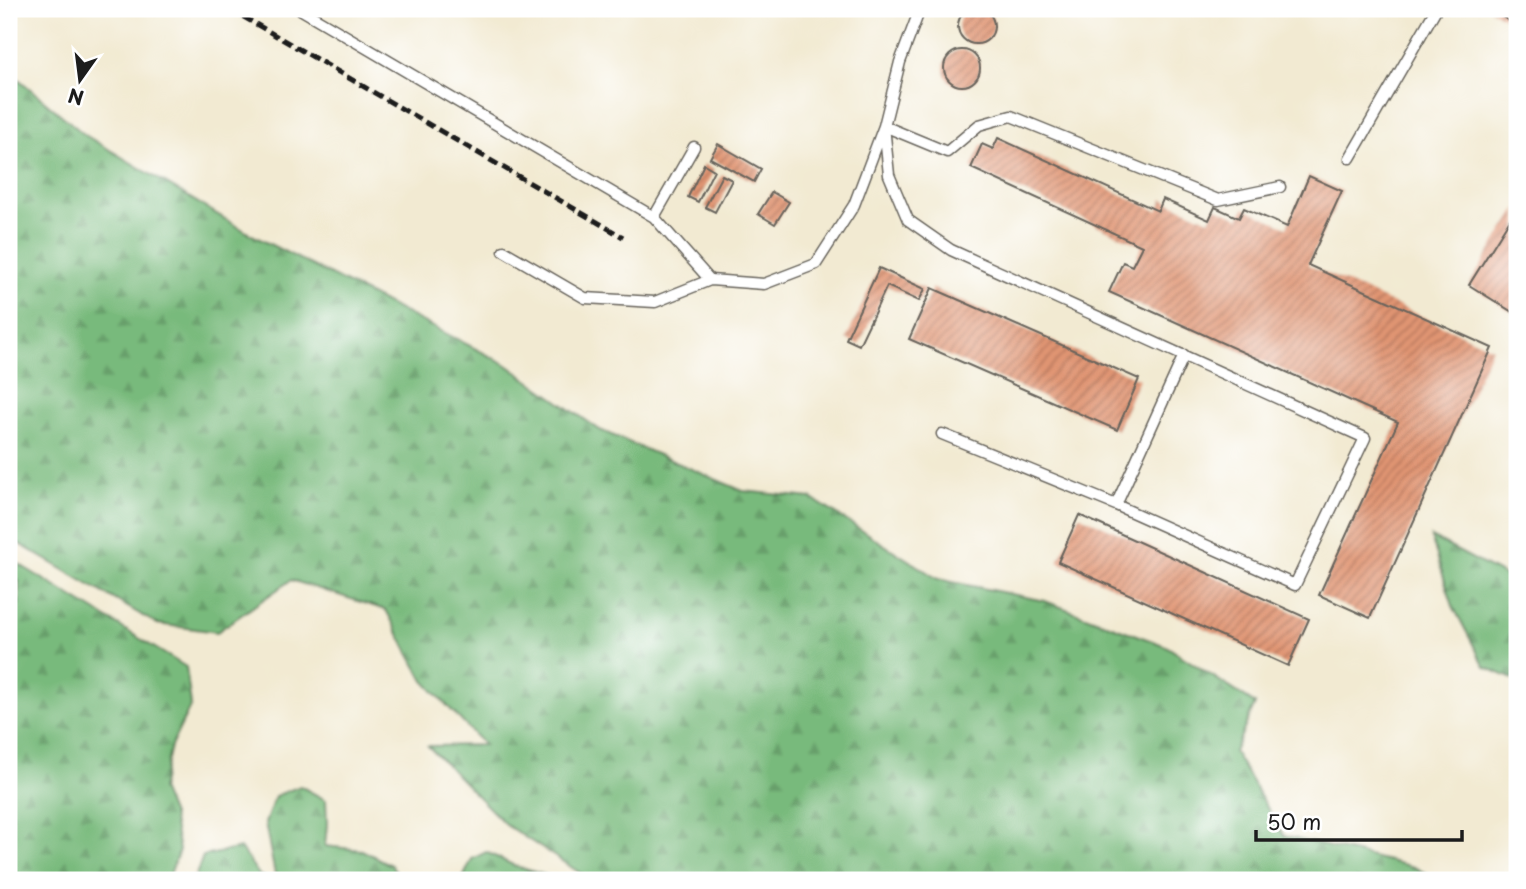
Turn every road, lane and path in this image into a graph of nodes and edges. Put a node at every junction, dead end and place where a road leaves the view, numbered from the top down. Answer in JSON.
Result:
{"nodes":[{"id":1,"x":300,"y":9,"type":"edge"},
{"id":2,"x":920,"y":9,"type":"edge"},
{"id":3,"x":1436,"y":9,"type":"edge"},
{"id":4,"x":884,"y":126,"type":"junction"},
{"id":5,"x":694,"y":147,"type":"dead end"},
{"id":6,"x":1350,"y":158,"type":"dead end"},
{"id":7,"x":1280,"y":187,"type":"dead end"},
{"id":8,"x":654,"y":216,"type":"junction"},
{"id":9,"x":504,"y":251,"type":"dead end"},
{"id":10,"x":709,"y":280,"type":"junction"},
{"id":11,"x":1184,"y":355,"type":"junction"},
{"id":12,"x":942,"y":434,"type":"dead end"},
{"id":13,"x":1116,"y":505,"type":"junction"}],
"edges":[{"from":1,"to":8,"type":"lane"},
{"from":2,"to":4,"type":"lane"},
{"from":3,"to":6,"type":"lane"},
{"from":4,"to":7,"type":"lane"},
{"from":4,"to":10,"type":"lane"},
{"from":4,"to":11,"type":"lane"},
{"from":5,"to":8,"type":"lane"},
{"from":8,"to":10,"type":"lane"},
{"from":9,"to":10,"type":"lane"},
{"from":11,"to":13,"type":"lane"},
{"from":11,"to":13,"type":"lane"},
{"from":12,"to":13,"type":"lane"}]}
